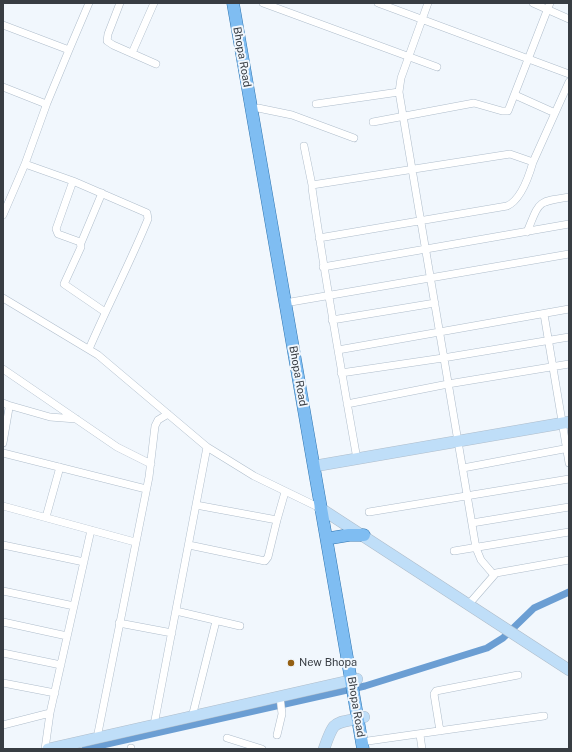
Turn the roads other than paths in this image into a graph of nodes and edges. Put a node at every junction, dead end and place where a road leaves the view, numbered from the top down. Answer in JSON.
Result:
{"nodes":[{"id":1,"x":89,"y":3,"type":"edge"},
{"id":2,"x":120,"y":3,"type":"edge"},
{"id":3,"x":154,"y":3,"type":"edge"},
{"id":4,"x":233,"y":3,"type":"edge"},
{"id":5,"x":240,"y":3,"type":"edge"},
{"id":6,"x":263,"y":3,"type":"edge"},
{"id":7,"x":378,"y":3,"type":"edge"},
{"id":8,"x":428,"y":3,"type":"edge"},
{"id":9,"x":533,"y":3,"type":"edge"},
{"id":10,"x":549,"y":6,"type":"edge"},
{"id":11,"x":569,"y":18,"type":"edge"},
{"id":12,"x":422,"y":20,"type":"junction"},
{"id":13,"x":3,"y":25,"type":"edge"},
{"id":14,"x":69,"y":50,"type":"junction"},
{"id":15,"x":132,"y":53,"type":"junction"},
{"id":16,"x":408,"y":57,"type":"junction"},
{"id":17,"x":528,"y":58,"type":"junction"},
{"id":18,"x":156,"y":64,"type":"dead end"},
{"id":19,"x":437,"y":67,"type":"dead end"},
{"id":20,"x":569,"y":74,"type":"edge"},
{"id":21,"x":569,"y":82,"type":"edge"},
{"id":22,"x":3,"y":87,"type":"edge"},
{"id":23,"x":399,"y":92,"type":"junction"},
{"id":24,"x":515,"y":95,"type":"junction"},
{"id":25,"x":46,"y":104,"type":"junction"},
{"id":26,"x":316,"y":104,"type":"dead end"},
{"id":27,"x":258,"y":108,"type":"junction"},
{"id":28,"x":555,"y":113,"type":"junction"},
{"id":29,"x":403,"y":116,"type":"junction"},
{"id":30,"x":373,"y":122,"type":"dead end"},
{"id":31,"x":354,"y":138,"type":"dead end"},
{"id":32,"x":304,"y":146,"type":"dead end"},
{"id":33,"x":533,"y":162,"type":"junction"},
{"id":34,"x":25,"y":164,"type":"junction"},
{"id":35,"x":412,"y":168,"type":"junction"},
{"id":36,"x":73,"y":181,"type":"junction"},
{"id":37,"x":312,"y":185,"type":"junction"},
{"id":38,"x":102,"y":193,"type":"junction"},
{"id":39,"x":569,"y":197,"type":"edge"},
{"id":40,"x":6,"y":201,"type":"edge"},
{"id":41,"x":3,"y":215,"type":"edge"},
{"id":42,"x":420,"y":220,"type":"junction"},
{"id":43,"x":569,"y":224,"type":"edge"},
{"id":44,"x":527,"y":232,"type":"junction"},
{"id":45,"x":319,"y":238,"type":"junction"},
{"id":46,"x":81,"y":243,"type":"junction"},
{"id":47,"x":425,"y":249,"type":"junction"},
{"id":48,"x":569,"y":254,"type":"edge"},
{"id":49,"x":324,"y":267,"type":"junction"},
{"id":50,"x":430,"y":276,"type":"junction"},
{"id":51,"x":328,"y":296,"type":"junction"},
{"id":52,"x":3,"y":298,"type":"edge"},
{"id":53,"x":288,"y":302,"type":"junction"},
{"id":54,"x":435,"y":303,"type":"junction"},
{"id":55,"x":569,"y":309,"type":"edge"},
{"id":56,"x":105,"y":312,"type":"junction"},
{"id":57,"x":544,"y":314,"type":"junction"},
{"id":58,"x":332,"y":320,"type":"junction"},
{"id":59,"x":439,"y":331,"type":"junction"},
{"id":60,"x":569,"y":337,"type":"edge"},
{"id":61,"x":548,"y":341,"type":"junction"},
{"id":62,"x":89,"y":349,"type":"junction"},
{"id":63,"x":338,"y":350,"type":"junction"},
{"id":64,"x":443,"y":358,"type":"junction"},
{"id":65,"x":569,"y":364,"type":"edge"},
{"id":66,"x":552,"y":366,"type":"junction"},
{"id":67,"x":3,"y":369,"type":"edge"},
{"id":68,"x":341,"y":373,"type":"junction"},
{"id":69,"x":448,"y":384,"type":"junction"},
{"id":70,"x":6,"y":404,"type":"edge"},
{"id":71,"x":347,"y":404,"type":"junction"},
{"id":72,"x":168,"y":414,"type":"junction"},
{"id":73,"x":77,"y":419,"type":"junction"},
{"id":74,"x":566,"y":422,"type":"edge"},
{"id":75,"x":458,"y":441,"type":"junction"},
{"id":76,"x":3,"y":443,"type":"edge"},
{"id":77,"x":207,"y":447,"type":"junction"},
{"id":78,"x":568,"y":449,"type":"edge"},
{"id":79,"x":3,"y":453,"type":"edge"},
{"id":80,"x":356,"y":459,"type":"junction"},
{"id":81,"x":569,"y":463,"type":"edge"},
{"id":82,"x":151,"y":464,"type":"junction"},
{"id":83,"x":317,"y":465,"type":"junction"},
{"id":84,"x":60,"y":467,"type":"junction"},
{"id":85,"x":463,"y":468,"type":"junction"},
{"id":86,"x":569,"y":479,"type":"edge"},
{"id":87,"x":146,"y":490,"type":"junction"},
{"id":88,"x":285,"y":492,"type":"junction"},
{"id":89,"x":468,"y":496,"type":"junction"},
{"id":90,"x":196,"y":505,"type":"junction"},
{"id":91,"x":3,"y":506,"type":"edge"},
{"id":92,"x":569,"y":507,"type":"edge"},
{"id":93,"x":323,"y":509,"type":"junction"},
{"id":94,"x":369,"y":512,"type":"dead end"},
{"id":95,"x":46,"y":516,"type":"junction"},
{"id":96,"x":277,"y":520,"type":"junction"},
{"id":97,"x":472,"y":522,"type":"junction"},
{"id":98,"x":91,"y":530,"type":"junction"},
{"id":99,"x":569,"y":532,"type":"edge"},
{"id":100,"x":364,"y":535,"type":"junction"},
{"id":101,"x":331,"y":538,"type":"junction"},
{"id":102,"x":135,"y":542,"type":"junction"},
{"id":103,"x":3,"y":545,"type":"edge"},
{"id":104,"x":189,"y":545,"type":"junction"},
{"id":105,"x":476,"y":548,"type":"junction"},
{"id":106,"x":454,"y":551,"type":"dead end"},
{"id":107,"x":569,"y":560,"type":"edge"},
{"id":108,"x":84,"y":562,"type":"junction"},
{"id":109,"x":493,"y":574,"type":"junction"},
{"id":110,"x":3,"y":591,"type":"edge"},
{"id":111,"x":468,"y":604,"type":"junction"},
{"id":112,"x":74,"y":606,"type":"junction"},
{"id":113,"x":176,"y":611,"type":"junction"},
{"id":114,"x":216,"y":621,"type":"junction"},
{"id":115,"x":3,"y":622,"type":"edge"},
{"id":116,"x":119,"y":623,"type":"junction"},
{"id":117,"x":240,"y":626,"type":"dead end"},
{"id":118,"x":172,"y":633,"type":"junction"},
{"id":119,"x":67,"y":636,"type":"junction"},
{"id":120,"x":3,"y":653,"type":"edge"},
{"id":121,"x":61,"y":665,"type":"junction"},
{"id":122,"x":569,"y":670,"type":"edge"},
{"id":123,"x":518,"y":675,"type":"dead end"},
{"id":124,"x":3,"y":683,"type":"edge"},
{"id":125,"x":355,"y":686,"type":"junction"},
{"id":126,"x":55,"y":693,"type":"junction"},
{"id":127,"x":280,"y":701,"type":"junction"},
{"id":128,"x":50,"y":713,"type":"junction"},
{"id":129,"x":544,"y":716,"type":"dead end"},
{"id":130,"x":192,"y":717,"type":"junction"},
{"id":131,"x":361,"y":718,"type":"junction"},
{"id":132,"x":3,"y":724,"type":"edge"},
{"id":133,"x":154,"y":725,"type":"junction"},
{"id":134,"x":440,"y":731,"type":"junction"},
{"id":135,"x":278,"y":735,"type":"dead end"},
{"id":136,"x":420,"y":735,"type":"junction"},
{"id":137,"x":97,"y":738,"type":"junction"},
{"id":138,"x":227,"y":738,"type":"dead end"},
{"id":139,"x":367,"y":746,"type":"edge"},
{"id":140,"x":46,"y":748,"type":"edge"},
{"id":141,"x":262,"y":749,"type":"edge"},
{"id":142,"x":324,"y":749,"type":"edge"},
{"id":143,"x":422,"y":749,"type":"edge"}],
"edges":[{"from":1,"to":14,"type":"street"},
{"from":2,"to":15,"type":"street"},
{"from":3,"to":15,"type":"street"},
{"from":4,"to":53,"type":"main road","name":"Bhopa Road"},
{"from":5,"to":27,"type":"main road","name":"Bhopa Road"},
{"from":6,"to":16,"type":"street"},
{"from":7,"to":12,"type":"street"},
{"from":8,"to":12,"type":"street"},
{"from":9,"to":10,"type":"street"},
{"from":10,"to":11,"type":"street"},
{"from":10,"to":17,"type":"street"},
{"from":12,"to":16,"type":"street"},
{"from":12,"to":17,"type":"street"},
{"from":13,"to":14,"type":"street"},
{"from":14,"to":25,"type":"street"},
{"from":15,"to":18,"type":"street"},
{"from":16,"to":19,"type":"street"},
{"from":16,"to":23,"type":"street"},
{"from":17,"to":20,"type":"street"},
{"from":17,"to":24,"type":"street"},
{"from":21,"to":28,"type":"street"},
{"from":22,"to":25,"type":"street"},
{"from":23,"to":26,"type":"street"},
{"from":23,"to":29,"type":"street"},
{"from":24,"to":28,"type":"street"},
{"from":24,"to":29,"type":"street"},
{"from":25,"to":34,"type":"street"},
{"from":27,"to":31,"type":"street"},
{"from":27,"to":53,"type":"main road","name":"Bhopa Road"},
{"from":28,"to":33,"type":"street"},
{"from":29,"to":30,"type":"street"},
{"from":29,"to":35,"type":"street"},
{"from":32,"to":37,"type":"street"},
{"from":33,"to":35,"type":"street"},
{"from":33,"to":42,"type":"street"},
{"from":34,"to":36,"type":"street"},
{"from":34,"to":40,"type":"street"},
{"from":35,"to":37,"type":"street"},
{"from":35,"to":42,"type":"street"},
{"from":36,"to":38,"type":"street"},
{"from":36,"to":46,"type":"street"},
{"from":37,"to":45,"type":"street"},
{"from":38,"to":46,"type":"street"},
{"from":38,"to":56,"type":"street"},
{"from":39,"to":44,"type":"street"},
{"from":40,"to":41,"type":"street"},
{"from":42,"to":45,"type":"street"},
{"from":42,"to":47,"type":"street"},
{"from":43,"to":44,"type":"street"},
{"from":44,"to":47,"type":"street"},
{"from":45,"to":49,"type":"street"},
{"from":46,"to":56,"type":"street"},
{"from":47,"to":49,"type":"street"},
{"from":47,"to":50,"type":"street"},
{"from":48,"to":50,"type":"street"},
{"from":49,"to":51,"type":"street"},
{"from":50,"to":51,"type":"street"},
{"from":50,"to":54,"type":"street"},
{"from":51,"to":53,"type":"street"},
{"from":51,"to":58,"type":"street"},
{"from":52,"to":62,"type":"street"},
{"from":53,"to":83,"type":"main road","name":"Bhopa Road"},
{"from":54,"to":58,"type":"street"},
{"from":54,"to":59,"type":"street"},
{"from":55,"to":57,"type":"street"},
{"from":56,"to":62,"type":"street"},
{"from":57,"to":59,"type":"street"},
{"from":57,"to":61,"type":"street"},
{"from":58,"to":63,"type":"street"},
{"from":59,"to":63,"type":"street"},
{"from":59,"to":64,"type":"street"},
{"from":60,"to":61,"type":"street"},
{"from":61,"to":64,"type":"street"},
{"from":61,"to":66,"type":"street"},
{"from":62,"to":72,"type":"street"},
{"from":63,"to":68,"type":"street"},
{"from":64,"to":68,"type":"street"},
{"from":64,"to":69,"type":"street"},
{"from":65,"to":66,"type":"street"},
{"from":66,"to":69,"type":"street"},
{"from":66,"to":74,"type":"street"},
{"from":67,"to":73,"type":"street"},
{"from":68,"to":71,"type":"street"},
{"from":69,"to":71,"type":"street"},
{"from":69,"to":75,"type":"street"},
{"from":70,"to":73,"type":"street"},
{"from":70,"to":76,"type":"street"},
{"from":71,"to":80,"type":"street"},
{"from":72,"to":77,"type":"street"},
{"from":72,"to":82,"type":"street"},
{"from":73,"to":82,"type":"street"},
{"from":74,"to":75,"type":"main road"},
{"from":74,"to":78,"type":"street"},
{"from":75,"to":80,"type":"main road"},
{"from":75,"to":85,"type":"street"},
{"from":77,"to":88,"type":"street"},
{"from":77,"to":90,"type":"street"},
{"from":78,"to":81,"type":"street"},
{"from":78,"to":85,"type":"street"},
{"from":79,"to":84,"type":"street"},
{"from":80,"to":83,"type":"main road"},
{"from":82,"to":87,"type":"street"},
{"from":83,"to":93,"type":"main road","name":"Bhopa Road"},
{"from":84,"to":87,"type":"street"},
{"from":84,"to":95,"type":"street"},
{"from":85,"to":89,"type":"street"},
{"from":86,"to":89,"type":"street"},
{"from":87,"to":102,"type":"street"},
{"from":88,"to":93,"type":"street"},
{"from":88,"to":96,"type":"street"},
{"from":89,"to":94,"type":"street"},
{"from":89,"to":97,"type":"street"},
{"from":90,"to":96,"type":"street"},
{"from":90,"to":104,"type":"street"},
{"from":91,"to":95,"type":"street"},
{"from":92,"to":97,"type":"street"},
{"from":93,"to":100,"type":"main road"},
{"from":93,"to":101,"type":"main road","name":"Bhopa Road"},
{"from":93,"to":125,"type":"main road","name":"Bhopa Road"},
{"from":95,"to":98,"type":"street"},
{"from":96,"to":104,"type":"street"},
{"from":97,"to":105,"type":"street"},
{"from":98,"to":102,"type":"street"},
{"from":98,"to":108,"type":"street"},
{"from":99,"to":105,"type":"street"},
{"from":100,"to":101,"type":"main road"},
{"from":100,"to":111,"type":"main road"},
{"from":101,"to":125,"type":"main road","name":"Bhopa Road"},
{"from":102,"to":116,"type":"street"},
{"from":103,"to":108,"type":"street"},
{"from":104,"to":113,"type":"street"},
{"from":105,"to":106,"type":"street"},
{"from":105,"to":109,"type":"street"},
{"from":107,"to":109,"type":"street"},
{"from":108,"to":112,"type":"street"},
{"from":109,"to":111,"type":"street"},
{"from":110,"to":112,"type":"street"},
{"from":111,"to":122,"type":"main road"},
{"from":112,"to":119,"type":"street"},
{"from":113,"to":114,"type":"street"},
{"from":113,"to":118,"type":"street"},
{"from":114,"to":117,"type":"street"},
{"from":114,"to":130,"type":"street"},
{"from":115,"to":119,"type":"street"},
{"from":116,"to":118,"type":"street"},
{"from":116,"to":137,"type":"street"},
{"from":118,"to":133,"type":"street"},
{"from":119,"to":121,"type":"street"},
{"from":120,"to":121,"type":"street"},
{"from":121,"to":126,"type":"street"},
{"from":123,"to":134,"type":"street"},
{"from":124,"to":126,"type":"street"},
{"from":125,"to":127,"type":"main road"},
{"from":125,"to":131,"type":"main road","name":"Bhopa Road"},
{"from":126,"to":128,"type":"street"},
{"from":127,"to":130,"type":"main road"},
{"from":127,"to":135,"type":"street"},
{"from":128,"to":132,"type":"street"},
{"from":128,"to":140,"type":"street"},
{"from":129,"to":134,"type":"street"},
{"from":130,"to":133,"type":"main road"},
{"from":131,"to":139,"type":"main road","name":"Bhopa Road"},
{"from":131,"to":142,"type":"main road"},
{"from":133,"to":137,"type":"main road"},
{"from":134,"to":136,"type":"street"},
{"from":136,"to":139,"type":"street"},
{"from":136,"to":143,"type":"street"},
{"from":137,"to":140,"type":"main road"},
{"from":138,"to":141,"type":"street"}]}
